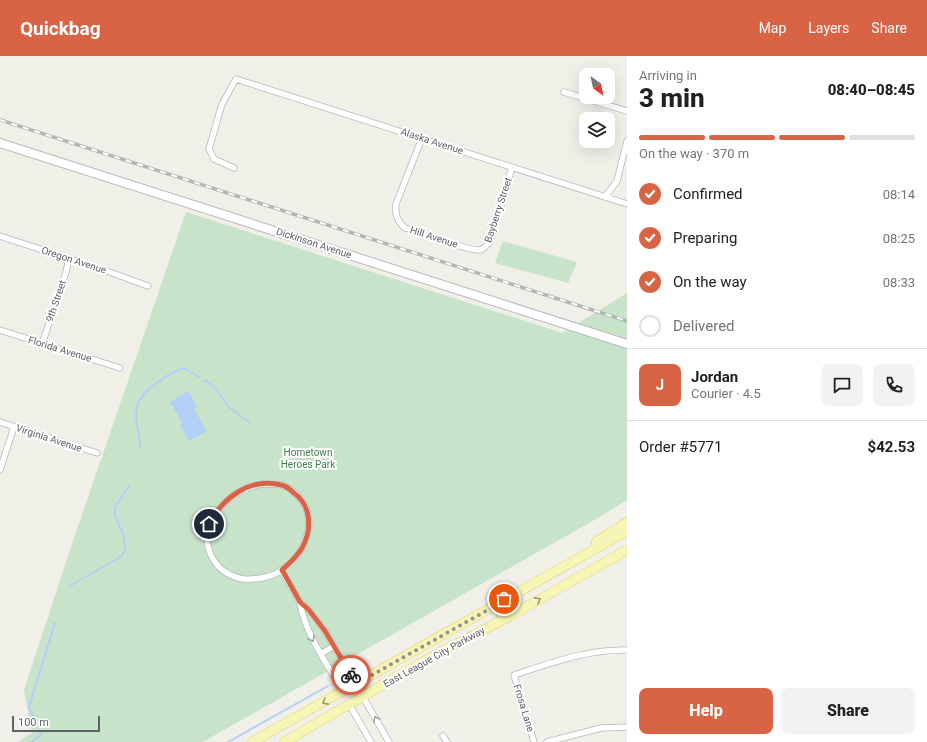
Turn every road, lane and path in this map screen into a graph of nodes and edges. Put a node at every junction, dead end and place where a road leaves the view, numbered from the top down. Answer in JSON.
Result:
{"nodes":[{"id":1,"x":564,"y":92,"type":"dead end"},
{"id":2,"x":627,"y":111,"type":"edge"},
{"id":3,"x":422,"y":138,"type":"junction"},
{"id":4,"x":627,"y":141,"type":"edge"},
{"id":5,"x":0,"y":145,"type":"edge"},
{"id":6,"x":512,"y":167,"type":"junction"},
{"id":7,"x":234,"y":168,"type":"dead end"},
{"id":8,"x":605,"y":197,"type":"junction"},
{"id":9,"x":627,"y":204,"type":"edge"},
{"id":10,"x":0,"y":236,"type":"edge"},
{"id":11,"x":481,"y":250,"type":"joint"},
{"id":12,"x":69,"y":258,"type":"junction"},
{"id":13,"x":148,"y":286,"type":"dead end"},
{"id":14,"x":0,"y":330,"type":"edge"},
{"id":15,"x":42,"y":344,"type":"junction"},
{"id":16,"x":627,"y":344,"type":"edge"},
{"id":17,"x":120,"y":368,"type":"dead end"},
{"id":18,"x":0,"y":422,"type":"edge"},
{"id":19,"x":14,"y":426,"type":"junction"},
{"id":20,"x":97,"y":453,"type":"dead end"},
{"id":21,"x":0,"y":470,"type":"edge"},
{"id":22,"x":627,"y":522,"type":"edge"},
{"id":23,"x":627,"y":532,"type":"edge"},
{"id":24,"x":627,"y":550,"type":"edge"},
{"id":25,"x":627,"y":557,"type":"edge"},
{"id":26,"x":594,"y":568,"type":"junction"},
{"id":27,"x":282,"y":570,"type":"junction"},
{"id":28,"x":300,"y":602,"type":"junction"},
{"id":29,"x":493,"y":607,"type":"junction"},
{"id":30,"x":334,"y":646,"type":"junction"},
{"id":31,"x":627,"y":650,"type":"edge"},
{"id":32,"x":321,"y":654,"type":"junction"},
{"id":33,"x":356,"y":684,"type":"junction"},
{"id":34,"x":342,"y":692,"type":"junction"},
{"id":35,"x":363,"y":696,"type":"junction"},
{"id":36,"x":349,"y":704,"type":"junction"},
{"id":37,"x":627,"y":727,"type":"edge"},
{"id":38,"x":443,"y":736,"type":"dead end"},
{"id":39,"x":252,"y":742,"type":"edge"},
{"id":40,"x":284,"y":742,"type":"edge"},
{"id":41,"x":371,"y":742,"type":"edge"},
{"id":42,"x":389,"y":742,"type":"edge"},
{"id":43,"x":447,"y":742,"type":"edge"},
{"id":44,"x":534,"y":742,"type":"edge"},
{"id":45,"x":547,"y":742,"type":"edge"}],
"edges":[{"from":1,"to":2,"type":"street"},
{"from":3,"to":6,"type":"street","name":"Alaska Avenue"},
{"from":3,"to":7,"type":"street","name":"Alaska Avenue"},
{"from":3,"to":11,"type":"street","name":"Hill Avenue"},
{"from":4,"to":8,"type":"street"},
{"from":5,"to":16,"type":"street","name":"Dickinson Avenue"},
{"from":6,"to":8,"type":"street","name":"Alaska Avenue"},
{"from":6,"to":11,"type":"street","name":"Bayberry Street"},
{"from":8,"to":9,"type":"street","name":"Alaska Avenue"},
{"from":10,"to":12,"type":"street","name":"Oregon Avenue"},
{"from":12,"to":13,"type":"street","name":"Oregon Avenue"},
{"from":12,"to":15,"type":"street","name":"9th Street"},
{"from":14,"to":15,"type":"street","name":"Florida Avenue"},
{"from":15,"to":17,"type":"street","name":"Florida Avenue"},
{"from":18,"to":19,"type":"street","name":"Virginia Avenue"},
{"from":19,"to":20,"type":"street","name":"Virginia Avenue"},
{"from":19,"to":21,"type":"street"},
{"from":22,"to":29,"type":"main road"},
{"from":23,"to":29,"type":"main road","name":"East League City Parkway"},
{"from":24,"to":26,"type":"main road","name":"East League City Parkway"},
{"from":25,"to":26,"type":"main road"},
{"from":35,"to":26,"type":"main road","name":"East League City Parkway","one_way":true},
{"from":27,"to":27,"type":"street"},
{"from":27,"to":28,"type":"street"},
{"from":28,"to":30,"type":"street"},
{"from":28,"to":32,"type":"street","one_way":true},
{"from":29,"to":33,"type":"main road","name":"East League City Parkway"},
{"from":30,"to":32,"type":"street"},
{"from":30,"to":33,"type":"street"},
{"from":31,"to":44,"type":"street","name":"Frosa Lane"},
{"from":32,"to":34,"type":"street"},
{"from":33,"to":34,"type":"main road","name":"East League City Parkway"},
{"from":33,"to":35,"type":"main road"},
{"from":34,"to":36,"type":"main road"},
{"from":34,"to":39,"type":"main road","name":"East League City Parkway","one_way":true},
{"from":35,"to":36,"type":"main road","name":"East League City Parkway"},
{"from":42,"to":35,"type":"street","one_way":true},
{"from":36,"to":40,"type":"main road","name":"East League City Parkway"},
{"from":36,"to":41,"type":"street"},
{"from":37,"to":45,"type":"street"},
{"from":38,"to":43,"type":"street"}]}
